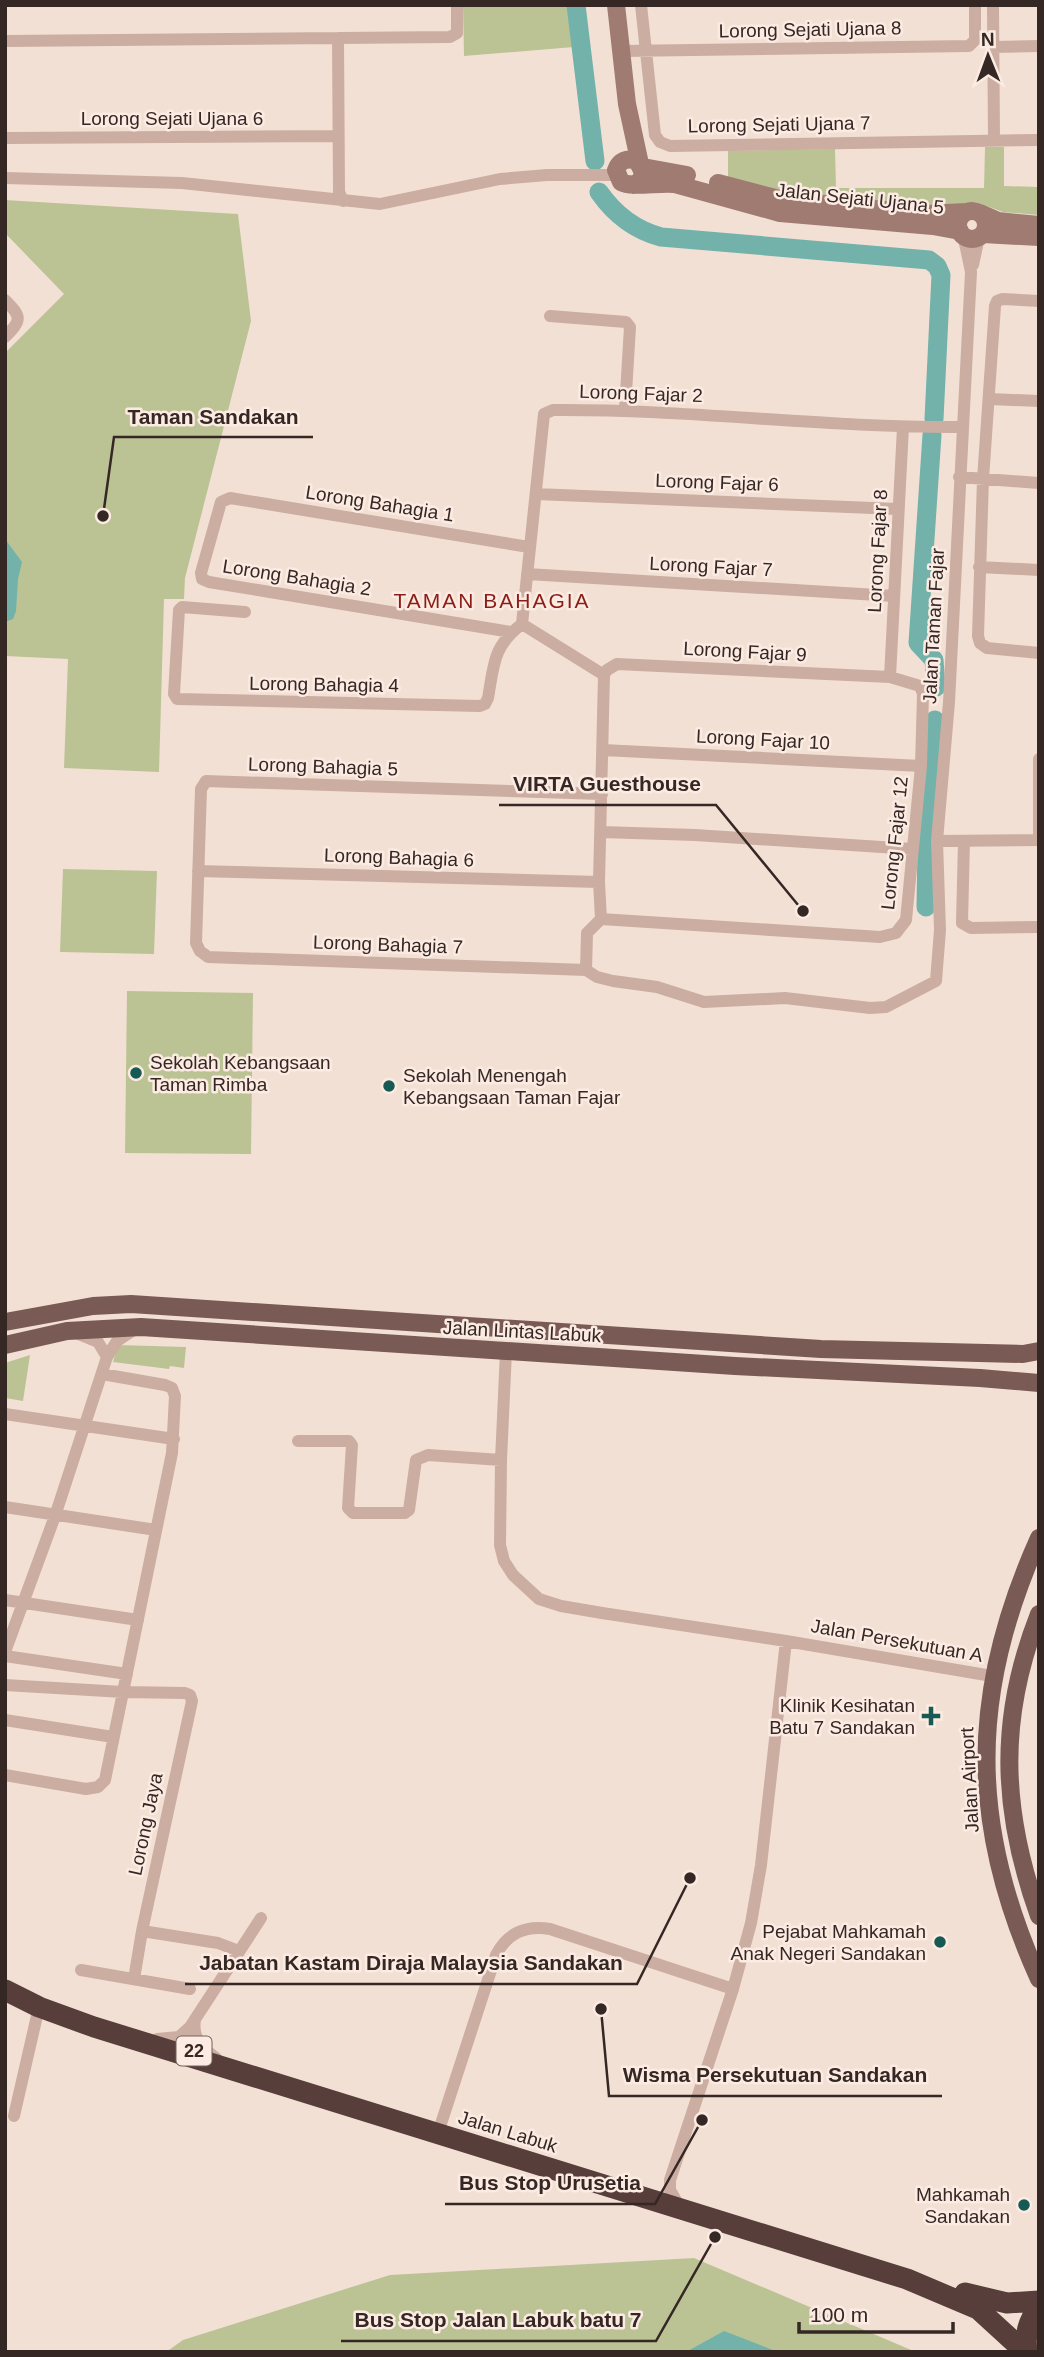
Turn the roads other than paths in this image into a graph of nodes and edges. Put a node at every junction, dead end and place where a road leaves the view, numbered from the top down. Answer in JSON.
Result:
{"nodes":[{"id":1,"x":457,"y":5,"type":"edge"},
{"id":2,"x":617,"y":5,"type":"edge"},
{"id":3,"x":641,"y":5,"type":"edge"},
{"id":4,"x":975,"y":5,"type":"edge"},
{"id":5,"x":993,"y":5,"type":"edge"},
{"id":6,"x":338,"y":38,"type":"junction"},
{"id":7,"x":5,"y":41,"type":"edge"},
{"id":8,"x":993,"y":47,"type":"junction"},
{"id":9,"x":1039,"y":47,"type":"edge"},
{"id":10,"x":622,"y":51,"type":"junction"},
{"id":11,"x":646,"y":51,"type":"junction"},
{"id":12,"x":627,"y":104,"type":"junction"},
{"id":13,"x":338,"y":136,"type":"junction"},
{"id":14,"x":5,"y":138,"type":"edge"},
{"id":15,"x":1039,"y":139,"type":"edge"},
{"id":16,"x":994,"y":140,"type":"junction"},
{"id":17,"x":641,"y":165,"type":"junction"},
{"id":18,"x":617,"y":171,"type":"junction"},
{"id":19,"x":5,"y":178,"type":"edge"},
{"id":20,"x":339,"y":179,"type":"junction"},
{"id":21,"x":634,"y":185,"type":"junction"},
{"id":22,"x":309,"y":198,"type":"junction"},
{"id":23,"x":343,"y":201,"type":"junction"},
{"id":24,"x":364,"y":204,"type":"junction"},
{"id":25,"x":974,"y":213,"type":"junction"},
{"id":26,"x":1039,"y":225,"type":"edge"},
{"id":27,"x":971,"y":234,"type":"junction"},
{"id":28,"x":1039,"y":237,"type":"edge"},
{"id":29,"x":5,"y":300,"type":"edge"},
{"id":30,"x":1039,"y":302,"type":"edge"},
{"id":31,"x":550,"y":316,"type":"dead end"},
{"id":32,"x":5,"y":337,"type":"edge"},
{"id":33,"x":990,"y":398,"type":"junction"},
{"id":34,"x":1039,"y":401,"type":"edge"},
{"id":35,"x":625,"y":410,"type":"junction"},
{"id":36,"x":903,"y":427,"type":"junction"},
{"id":37,"x":962,"y":427,"type":"junction"},
{"id":38,"x":959,"y":477,"type":"junction"},
{"id":39,"x":983,"y":479,"type":"junction"},
{"id":40,"x":1039,"y":482,"type":"edge"},
{"id":41,"x":536,"y":494,"type":"junction"},
{"id":42,"x":225,"y":499,"type":"joint"},
{"id":43,"x":897,"y":509,"type":"junction"},
{"id":44,"x":529,"y":547,"type":"junction"},
{"id":45,"x":979,"y":567,"type":"junction"},
{"id":46,"x":1039,"y":570,"type":"edge"},
{"id":47,"x":527,"y":574,"type":"junction"},
{"id":48,"x":894,"y":596,"type":"junction"},
{"id":49,"x":245,"y":612,"type":"dead end"},
{"id":50,"x":522,"y":624,"type":"junction"},
{"id":51,"x":511,"y":632,"type":"junction"},
{"id":52,"x":1039,"y":653,"type":"edge"},
{"id":53,"x":604,"y":675,"type":"junction"},
{"id":54,"x":890,"y":677,"type":"junction"},
{"id":55,"x":923,"y":701,"type":"junction"},
{"id":56,"x":949,"y":702,"type":"junction"},
{"id":57,"x":603,"y":750,"type":"junction"},
{"id":58,"x":1039,"y":759,"type":"edge"},
{"id":59,"x":921,"y":766,"type":"junction"},
{"id":60,"x":602,"y":794,"type":"junction"},
{"id":61,"x":601,"y":832,"type":"junction"},
{"id":62,"x":1039,"y":839,"type":"edge"},
{"id":63,"x":937,"y":841,"type":"junction"},
{"id":64,"x":964,"y":841,"type":"junction"},
{"id":65,"x":912,"y":849,"type":"junction"},
{"id":66,"x":198,"y":871,"type":"junction"},
{"id":67,"x":599,"y":882,"type":"junction"},
{"id":68,"x":601,"y":919,"type":"junction"},
{"id":69,"x":1039,"y":927,"type":"edge"},
{"id":70,"x":195,"y":943,"type":"joint"},
{"id":71,"x":586,"y":970,"type":"junction"},
{"id":72,"x":936,"y":981,"type":"joint"},
{"id":73,"x":5,"y":1322,"type":"edge"},
{"id":74,"x":141,"y":1326,"type":"junction"},
{"id":75,"x":67,"y":1331,"type":"junction"},
{"id":76,"x":5,"y":1345,"type":"edge"},
{"id":77,"x":506,"y":1351,"type":"junction"},
{"id":78,"x":1039,"y":1351,"type":"edge"},
{"id":79,"x":107,"y":1357,"type":"junction"},
{"id":80,"x":102,"y":1374,"type":"junction"},
{"id":81,"x":1039,"y":1383,"type":"edge"},
{"id":82,"x":5,"y":1413,"type":"edge"},
{"id":83,"x":86,"y":1427,"type":"junction"},
{"id":84,"x":174,"y":1439,"type":"junction"},
{"id":85,"x":298,"y":1441,"type":"dead end"},
{"id":86,"x":501,"y":1460,"type":"junction"},
{"id":87,"x":5,"y":1507,"type":"edge"},
{"id":88,"x":55,"y":1516,"type":"junction"},
{"id":89,"x":156,"y":1530,"type":"junction"},
{"id":90,"x":1039,"y":1538,"type":"edge"},
{"id":91,"x":5,"y":1601,"type":"edge"},
{"id":92,"x":22,"y":1604,"type":"junction"},
{"id":93,"x":1039,"y":1614,"type":"edge"},
{"id":94,"x":138,"y":1620,"type":"junction"},
{"id":95,"x":786,"y":1641,"type":"junction"},
{"id":96,"x":5,"y":1654,"type":"edge"},
{"id":97,"x":127,"y":1674,"type":"junction"},
{"id":98,"x":992,"y":1676,"type":"junction"},
{"id":99,"x":5,"y":1685,"type":"edge"},
{"id":100,"x":122,"y":1692,"type":"junction"},
{"id":101,"x":5,"y":1720,"type":"edge"},
{"id":102,"x":113,"y":1737,"type":"junction"},
{"id":103,"x":5,"y":1774,"type":"edge"},
{"id":104,"x":1039,"y":1916,"type":"edge"},
{"id":105,"x":261,"y":1918,"type":"dead end"},
{"id":106,"x":142,"y":1931,"type":"junction"},
{"id":107,"x":239,"y":1951,"type":"junction"},
{"id":108,"x":81,"y":1970,"type":"dead end"},
{"id":109,"x":134,"y":1979,"type":"junction"},
{"id":110,"x":1039,"y":1979,"type":"edge"},
{"id":111,"x":5,"y":1983,"type":"edge"},
{"id":112,"x":190,"y":1989,"type":"dead end"},
{"id":113,"x":733,"y":1989,"type":"junction"},
{"id":114,"x":5,"y":1990,"type":"edge"},
{"id":115,"x":39,"y":2007,"type":"junction"},
{"id":116,"x":195,"y":2019,"type":"junction"},
{"id":117,"x":157,"y":2039,"type":"junction"},
{"id":118,"x":216,"y":2058,"type":"junction"},
{"id":119,"x":13,"y":2116,"type":"dead end"},
{"id":120,"x":439,"y":2131,"type":"junction"},
{"id":121,"x":677,"y":2202,"type":"junction"},
{"id":122,"x":1039,"y":2301,"type":"edge"},
{"id":123,"x":1039,"y":2308,"type":"edge"},
{"id":124,"x":1026,"y":2352,"type":"edge"}],
"edges":[{"from":1,"to":6,"type":"street"},
{"from":2,"to":10,"type":"street"},
{"from":3,"to":11,"type":"street","name":"Lorong Sejati Ujana 7"},
{"from":4,"to":11,"type":"street","name":"Lorong Sejati Ujana 8"},
{"from":5,"to":8,"type":"street"},
{"from":6,"to":7,"type":"street"},
{"from":6,"to":13,"type":"street"},
{"from":8,"to":9,"type":"street"},
{"from":8,"to":16,"type":"street"},
{"from":10,"to":11,"type":"street","name":"Lorong Sejati Ujana 8"},
{"from":10,"to":12,"type":"street"},
{"from":11,"to":16,"type":"street","name":"Lorong Sejati Ujana 7"},
{"from":12,"to":17,"type":"street"},
{"from":12,"to":18,"type":"street"},
{"from":13,"to":14,"type":"street","name":"Lorong Sejati Ujana 6"},
{"from":13,"to":20,"type":"street"},
{"from":15,"to":16,"type":"street","name":"Lorong Sejati Ujana 7"},
{"from":17,"to":18,"type":"street"},
{"from":17,"to":21,"type":"street"},
{"from":17,"to":25,"type":"street","name":"Jalan Sejati Ujana 5"},
{"from":18,"to":21,"type":"street"},
{"from":18,"to":24,"type":"street"},
{"from":19,"to":22,"type":"street"},
{"from":20,"to":22,"type":"street"},
{"from":20,"to":23,"type":"street"},
{"from":20,"to":24,"type":"street"},
{"from":21,"to":27,"type":"street","name":"Jalan Sejati Ujana 5"},
{"from":22,"to":23,"type":"street"},
{"from":23,"to":24,"type":"street"},
{"from":25,"to":26,"type":"street","name":"Jalan Sejati Ujana 5"},
{"from":25,"to":27,"type":"street"},
{"from":25,"to":27,"type":"street"},
{"from":27,"to":28,"type":"street","name":"Jalan Sejati Ujana 5"},
{"from":27,"to":37,"type":"street","name":"Jalan Taman Fajar"},
{"from":29,"to":32,"type":"street"},
{"from":30,"to":33,"type":"street"},
{"from":31,"to":35,"type":"street"},
{"from":33,"to":34,"type":"street"},
{"from":33,"to":39,"type":"street"},
{"from":35,"to":36,"type":"street","name":"Lorong Fajar 2"},
{"from":35,"to":41,"type":"street","name":"Lorong Fajar 2"},
{"from":36,"to":37,"type":"street","name":"Lorong Fajar 2"},
{"from":36,"to":43,"type":"street","name":"Lorong Fajar 8"},
{"from":37,"to":38,"type":"street","name":"Jalan Taman Fajar"},
{"from":38,"to":39,"type":"street"},
{"from":38,"to":56,"type":"street","name":"Jalan Taman Fajar"},
{"from":39,"to":40,"type":"street"},
{"from":39,"to":45,"type":"street"},
{"from":41,"to":43,"type":"street","name":"Lorong Fajar 6"},
{"from":41,"to":44,"type":"street","name":"Lorong Fajar 2"},
{"from":42,"to":44,"type":"street","name":"Lorong Bahagia 1"},
{"from":42,"to":51,"type":"street","name":"Lorong Bahagia 2"},
{"from":43,"to":48,"type":"street","name":"Lorong Fajar 8"},
{"from":44,"to":47,"type":"street","name":"Lorong Fajar 2"},
{"from":45,"to":46,"type":"street"},
{"from":45,"to":52,"type":"street"},
{"from":47,"to":48,"type":"street","name":"Lorong Fajar 7"},
{"from":47,"to":50,"type":"street","name":"Lorong Fajar 2"},
{"from":48,"to":54,"type":"street","name":"Lorong Fajar 8"},
{"from":49,"to":51,"type":"street","name":"Lorong Bahagia 4"},
{"from":50,"to":51,"type":"street"},
{"from":50,"to":53,"type":"street"},
{"from":53,"to":54,"type":"street","name":"Lorong Fajar 9"},
{"from":53,"to":57,"type":"street"},
{"from":54,"to":55,"type":"street"},
{"from":55,"to":56,"type":"street"},
{"from":55,"to":59,"type":"street","name":"Lorong Fajar 12"},
{"from":56,"to":63,"type":"street","name":"Jalan Taman Fajar"},
{"from":57,"to":59,"type":"street","name":"Lorong Fajar 10"},
{"from":57,"to":60,"type":"street"},
{"from":58,"to":62,"type":"street"},
{"from":59,"to":65,"type":"street","name":"Lorong Fajar 12"},
{"from":60,"to":61,"type":"street"},
{"from":60,"to":66,"type":"street","name":"Lorong Bahagia 5"},
{"from":61,"to":65,"type":"street"},
{"from":61,"to":67,"type":"street"},
{"from":62,"to":64,"type":"street"},
{"from":63,"to":64,"type":"street"},
{"from":63,"to":72,"type":"street","name":"Jalan Taman Fajar"},
{"from":64,"to":69,"type":"street"},
{"from":65,"to":68,"type":"street","name":"Lorong Fajar 12"},
{"from":66,"to":67,"type":"street","name":"Lorong Bahagia 6"},
{"from":66,"to":70,"type":"street","name":"Lorong Bahagia 5"},
{"from":67,"to":68,"type":"street"},
{"from":68,"to":71,"type":"street"},
{"from":70,"to":71,"type":"street","name":"Lorong Bahagia 7"},
{"from":71,"to":72,"type":"street","name":"Lorong Bahagia 7"},
{"from":73,"to":78,"type":"main road","name":"Jalan Lintas Labuk"},
{"from":74,"to":75,"type":"main road","name":"Jalan Lintas Labuk"},
{"from":74,"to":77,"type":"main road","name":"Jalan Lintas Labuk"},
{"from":74,"to":79,"type":"street"},
{"from":75,"to":76,"type":"main road","name":"Jalan Lintas Labuk"},
{"from":75,"to":79,"type":"street"},
{"from":77,"to":81,"type":"main road","name":"Jalan Lintas Labuk"},
{"from":77,"to":86,"type":"street"},
{"from":79,"to":80,"type":"street"},
{"from":80,"to":83,"type":"street"},
{"from":80,"to":84,"type":"street"},
{"from":82,"to":83,"type":"street"},
{"from":83,"to":84,"type":"street"},
{"from":83,"to":88,"type":"street"},
{"from":84,"to":89,"type":"street"},
{"from":85,"to":86,"type":"street"},
{"from":86,"to":95,"type":"street"},
{"from":87,"to":88,"type":"street"},
{"from":88,"to":89,"type":"street"},
{"from":88,"to":92,"type":"street"},
{"from":89,"to":94,"type":"street"},
{"from":90,"to":98,"type":"main road","name":"Jalan Airport"},
{"from":91,"to":92,"type":"street"},
{"from":92,"to":94,"type":"street"},
{"from":92,"to":96,"type":"street"},
{"from":93,"to":104,"type":"main road","name":"Jalan Airport"},
{"from":94,"to":97,"type":"street"},
{"from":95,"to":98,"type":"street","name":"Jalan Persekutuan A"},
{"from":95,"to":113,"type":"street","name":"Jalan Persekutuan A"},
{"from":96,"to":97,"type":"street"},
{"from":97,"to":100,"type":"street"},
{"from":98,"to":110,"type":"main road","name":"Jalan Airport"},
{"from":99,"to":100,"type":"street"},
{"from":100,"to":102,"type":"street"},
{"from":100,"to":106,"type":"street","name":"Lorong Jaya"},
{"from":101,"to":102,"type":"street"},
{"from":102,"to":103,"type":"street"},
{"from":105,"to":107,"type":"street"},
{"from":106,"to":107,"type":"street"},
{"from":106,"to":109,"type":"street"},
{"from":107,"to":116,"type":"street"},
{"from":108,"to":109,"type":"street"},
{"from":109,"to":112,"type":"street"},
{"from":111,"to":117,"type":"highway","name":"Jalan Labuk","number":"22"},
{"from":113,"to":120,"type":"street"},
{"from":113,"to":121,"type":"street","name":"Jalan Persekutuan A"},
{"from":114,"to":115,"type":"highway","name":"Jalan Labuk","number":"22"},
{"from":115,"to":119,"type":"street"},
{"from":115,"to":120,"type":"highway","name":"Jalan Labuk","number":"22"},
{"from":116,"to":117,"type":"street"},
{"from":116,"to":118,"type":"street"},
{"from":117,"to":118,"type":"highway","name":"Jalan Labuk","number":"22"},
{"from":118,"to":120,"type":"highway","name":"Jalan Labuk","number":"22"},
{"from":120,"to":121,"type":"highway","name":"Jalan Labuk","number":"22"},
{"from":120,"to":124,"type":"highway","name":"Jalan Labuk","number":"22"},
{"from":121,"to":122,"type":"highway","name":"Jalan Labuk","number":"22"},
{"from":123,"to":124,"type":"highway","number":"22"}]}
